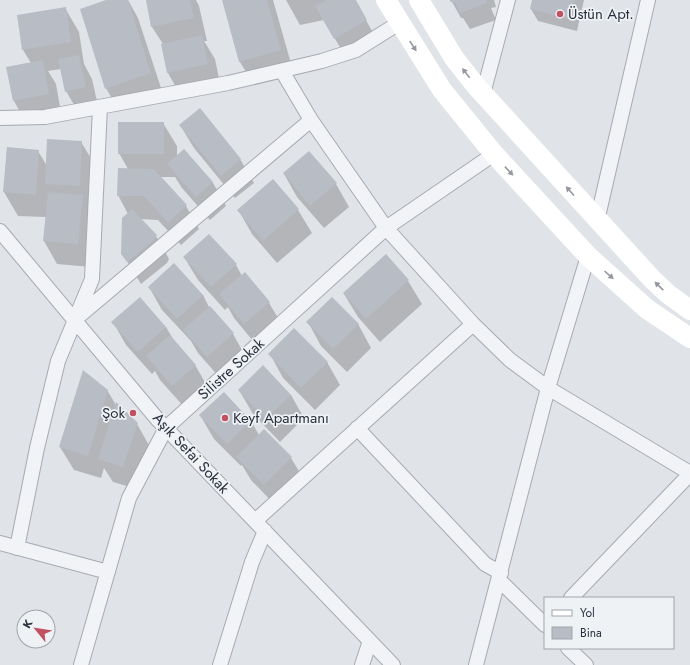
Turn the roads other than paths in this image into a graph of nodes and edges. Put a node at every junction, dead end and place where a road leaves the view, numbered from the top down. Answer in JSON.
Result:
{"nodes":[{"id":1,"x":386,"y":0,"type":"edge"},
{"id":2,"x":419,"y":0,"type":"edge"},
{"id":3,"x":508,"y":0,"type":"edge"},
{"id":4,"x":648,"y":0,"type":"edge"},
{"id":5,"x":399,"y":23,"type":"junction"},
{"id":6,"x":282,"y":71,"type":"junction"},
{"id":7,"x":483,"y":94,"type":"junction"},
{"id":8,"x":100,"y":107,"type":"junction"},
{"id":9,"x":0,"y":118,"type":"edge"},
{"id":10,"x":311,"y":120,"type":"junction"},
{"id":11,"x":494,"y":154,"type":"junction"},
{"id":12,"x":597,"y":221,"type":"junction"},
{"id":13,"x":386,"y":228,"type":"junction"},
{"id":14,"x":0,"y":231,"type":"edge"},
{"id":15,"x":588,"y":256,"type":"junction"},
{"id":16,"x":690,"y":310,"type":"edge"},
{"id":17,"x":74,"y":320,"type":"junction"},
{"id":18,"x":473,"y":324,"type":"junction"},
{"id":19,"x":690,"y":338,"type":"edge"},
{"id":20,"x":548,"y":388,"type":"junction"},
{"id":21,"x":166,"y":428,"type":"junction"},
{"id":22,"x":357,"y":428,"type":"junction"},
{"id":23,"x":690,"y":473,"type":"edge"},
{"id":24,"x":255,"y":521,"type":"junction"},
{"id":25,"x":265,"y":531,"type":"junction"},
{"id":26,"x":0,"y":543,"type":"edge"},
{"id":27,"x":17,"y":548,"type":"junction"},
{"id":28,"x":108,"y":572,"type":"junction"},
{"id":29,"x":500,"y":576,"type":"junction"},
{"id":30,"x":572,"y":597,"type":"edge"},
{"id":31,"x":544,"y":624,"type":"edge"},
{"id":32,"x":370,"y":641,"type":"junction"},
{"id":33,"x":569,"y":649,"type":"edge"},
{"id":34,"x":81,"y":665,"type":"edge"},
{"id":35,"x":220,"y":665,"type":"edge"},
{"id":36,"x":362,"y":665,"type":"edge"},
{"id":37,"x":393,"y":665,"type":"edge"},
{"id":38,"x":476,"y":665,"type":"edge"},
{"id":39,"x":586,"y":665,"type":"edge"}],
"edges":[{"from":1,"to":5,"type":"street"},
{"from":7,"to":2,"type":"street","one_way":true},
{"from":3,"to":7,"type":"street"},
{"from":4,"to":12,"type":"street"},
{"from":5,"to":6,"type":"street"},
{"from":5,"to":11,"type":"street","one_way":true},
{"from":6,"to":8,"type":"street"},
{"from":6,"to":10,"type":"street"},
{"from":12,"to":7,"type":"street","one_way":true},
{"from":8,"to":9,"type":"street"},
{"from":8,"to":17,"type":"street"},
{"from":10,"to":13,"type":"street"},
{"from":10,"to":17,"type":"street"},
{"from":11,"to":13,"type":"street","name":"Silistre Sokak"},
{"from":11,"to":15,"type":"street","one_way":true},
{"from":16,"to":12,"type":"street","one_way":true},
{"from":13,"to":18,"type":"street"},
{"from":13,"to":21,"type":"street","name":"Silistre Sokak"},
{"from":14,"to":17,"type":"street","name":"Aşık Sefai Sokak"},
{"from":15,"to":19,"type":"street","one_way":true},
{"from":15,"to":20,"type":"street"},
{"from":17,"to":21,"type":"street","name":"Aşık Sefai Sokak"},
{"from":17,"to":27,"type":"street"},
{"from":18,"to":20,"type":"street"},
{"from":18,"to":22,"type":"street"},
{"from":20,"to":23,"type":"street"},
{"from":20,"to":29,"type":"street"},
{"from":21,"to":24,"type":"street","name":"Aşık Sefai Sokak"},
{"from":21,"to":28,"type":"street","name":"Silistre Sokak"},
{"from":22,"to":24,"type":"street"},
{"from":22,"to":29,"type":"street"},
{"from":23,"to":30,"type":"street"},
{"from":24,"to":25,"type":"street","name":"Aşık Sefai Sokak"},
{"from":25,"to":32,"type":"street","name":"Aşık Sefai Sokak"},
{"from":25,"to":35,"type":"street"},
{"from":26,"to":27,"type":"street"},
{"from":27,"to":28,"type":"street"},
{"from":28,"to":34,"type":"street","name":"Silistre Sokak"},
{"from":29,"to":31,"type":"street"},
{"from":29,"to":38,"type":"street"},
{"from":32,"to":36,"type":"street"},
{"from":32,"to":37,"type":"street","name":"Aşık Sefai Sokak"},
{"from":33,"to":39,"type":"street"}]}
